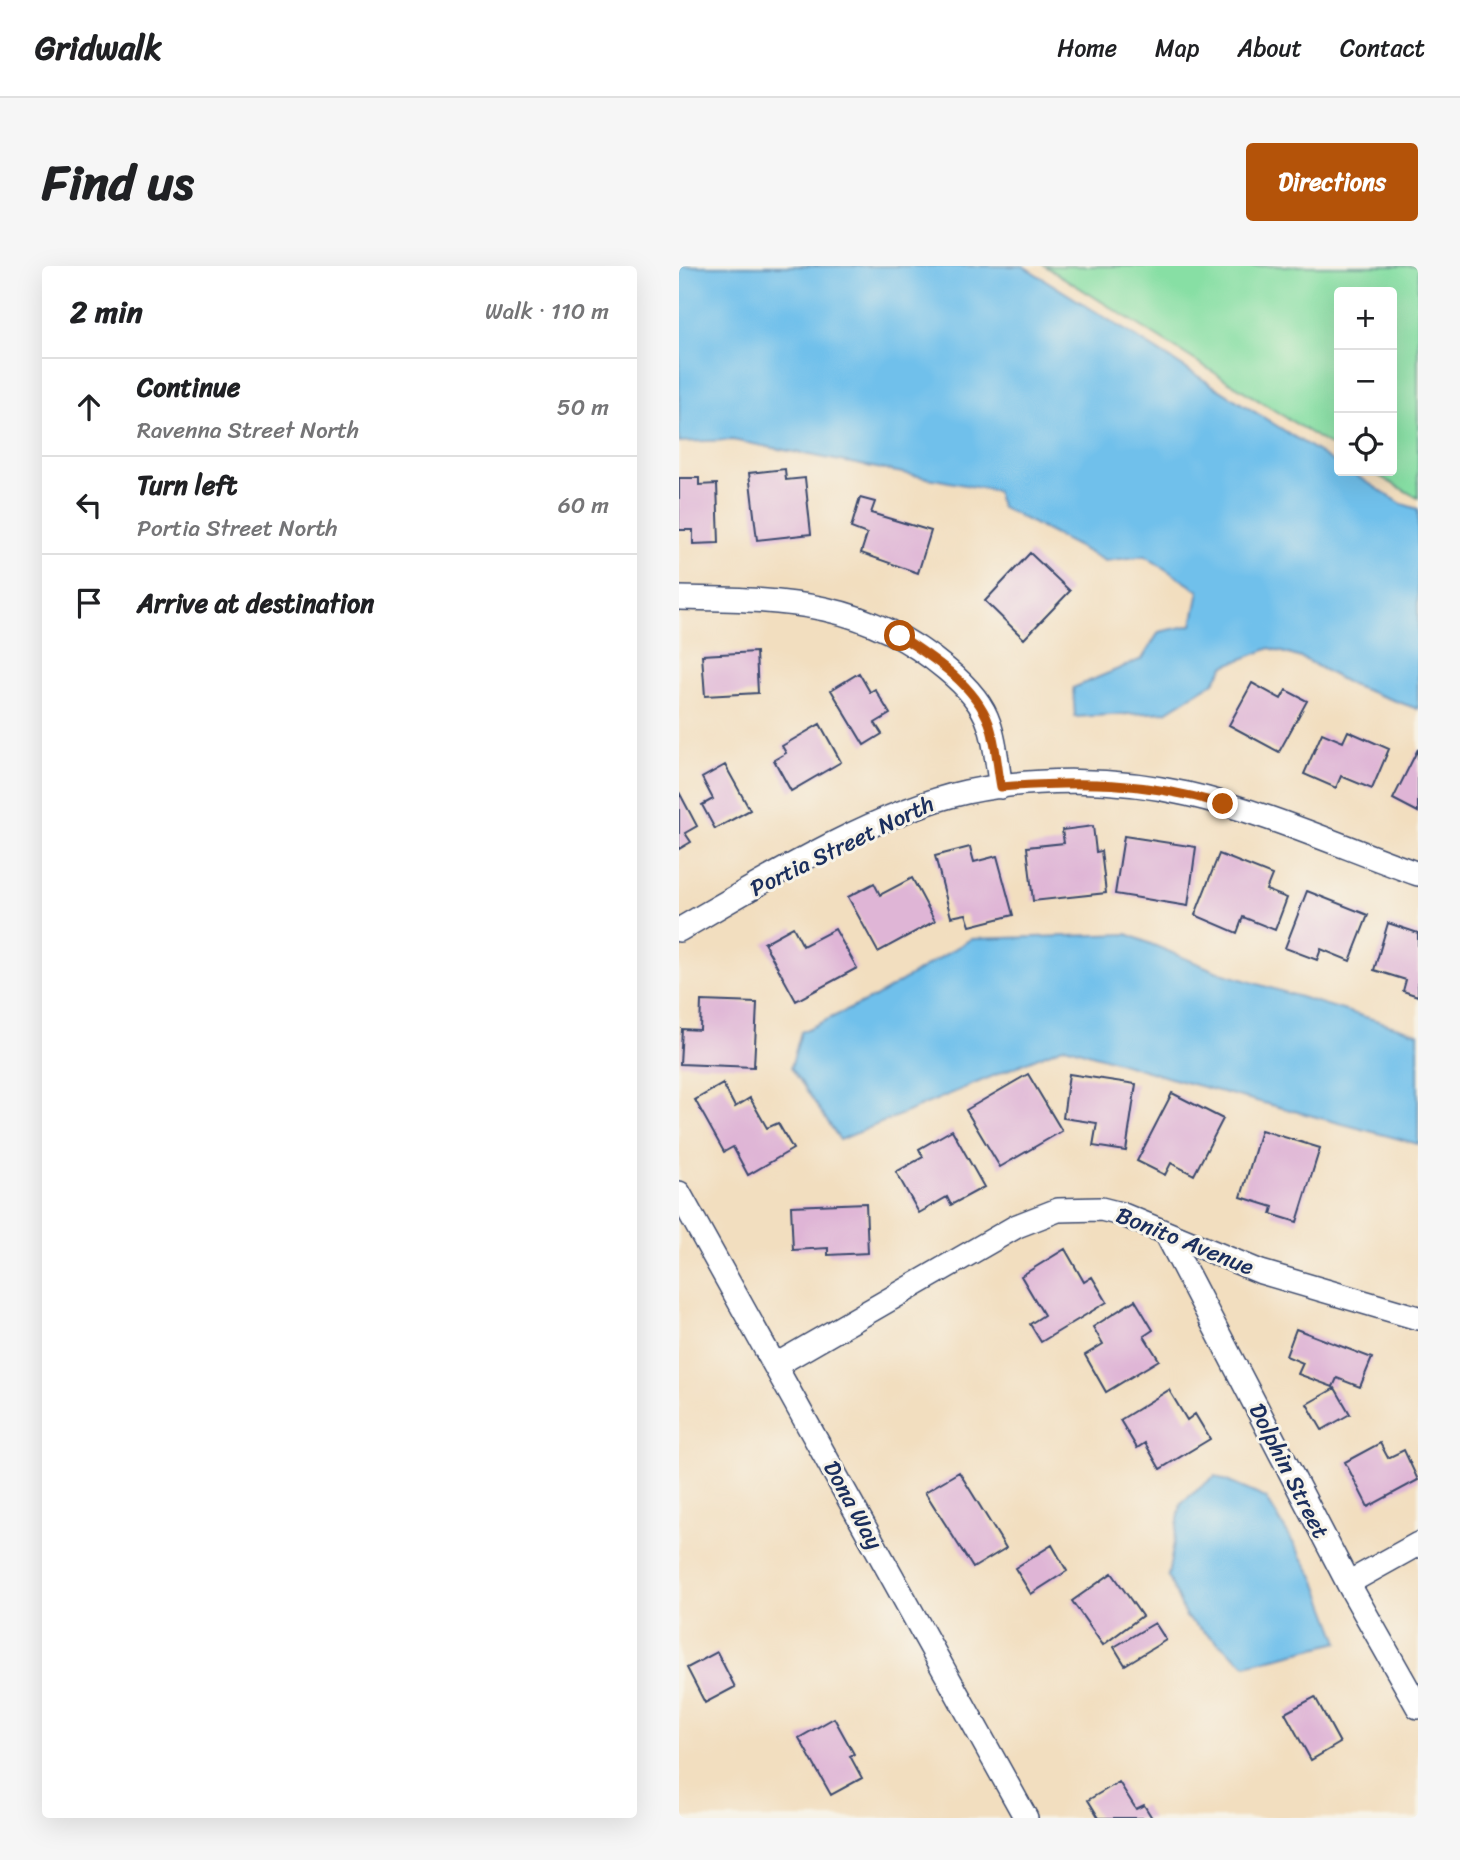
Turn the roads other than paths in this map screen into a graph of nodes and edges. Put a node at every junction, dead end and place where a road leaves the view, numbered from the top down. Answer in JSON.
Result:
{"nodes":[{"id":1,"x":679,"y":598,"type":"edge"},
{"id":2,"x":1001,"y":787,"type":"junction"},
{"id":3,"x":1418,"y":874,"type":"edge"},
{"id":4,"x":679,"y":930,"type":"edge"},
{"id":5,"x":679,"y":1193,"type":"edge"},
{"id":6,"x":1166,"y":1233,"type":"junction"},
{"id":7,"x":1418,"y":1318,"type":"edge"},
{"id":8,"x":776,"y":1365,"type":"junction"},
{"id":9,"x":1418,"y":1544,"type":"edge"},
{"id":10,"x":1348,"y":1583,"type":"junction"},
{"id":11,"x":1418,"y":1707,"type":"edge"},
{"id":12,"x":1026,"y":1818,"type":"edge"}],
"edges":[{"from":1,"to":2,"type":"street"},
{"from":2,"to":3,"type":"street","name":"Portia Street North"},
{"from":2,"to":4,"type":"street","name":"Portia Street North"},
{"from":5,"to":8,"type":"street","name":"Dona Way"},
{"from":6,"to":7,"type":"street","name":"Bonito Avenue"},
{"from":6,"to":8,"type":"street","name":"Bonito Avenue"},
{"from":6,"to":10,"type":"street","name":"Dolphin Street"},
{"from":8,"to":12,"type":"street","name":"Dona Way"},
{"from":9,"to":10,"type":"street"},
{"from":10,"to":11,"type":"street","name":"Dolphin Street"}]}
